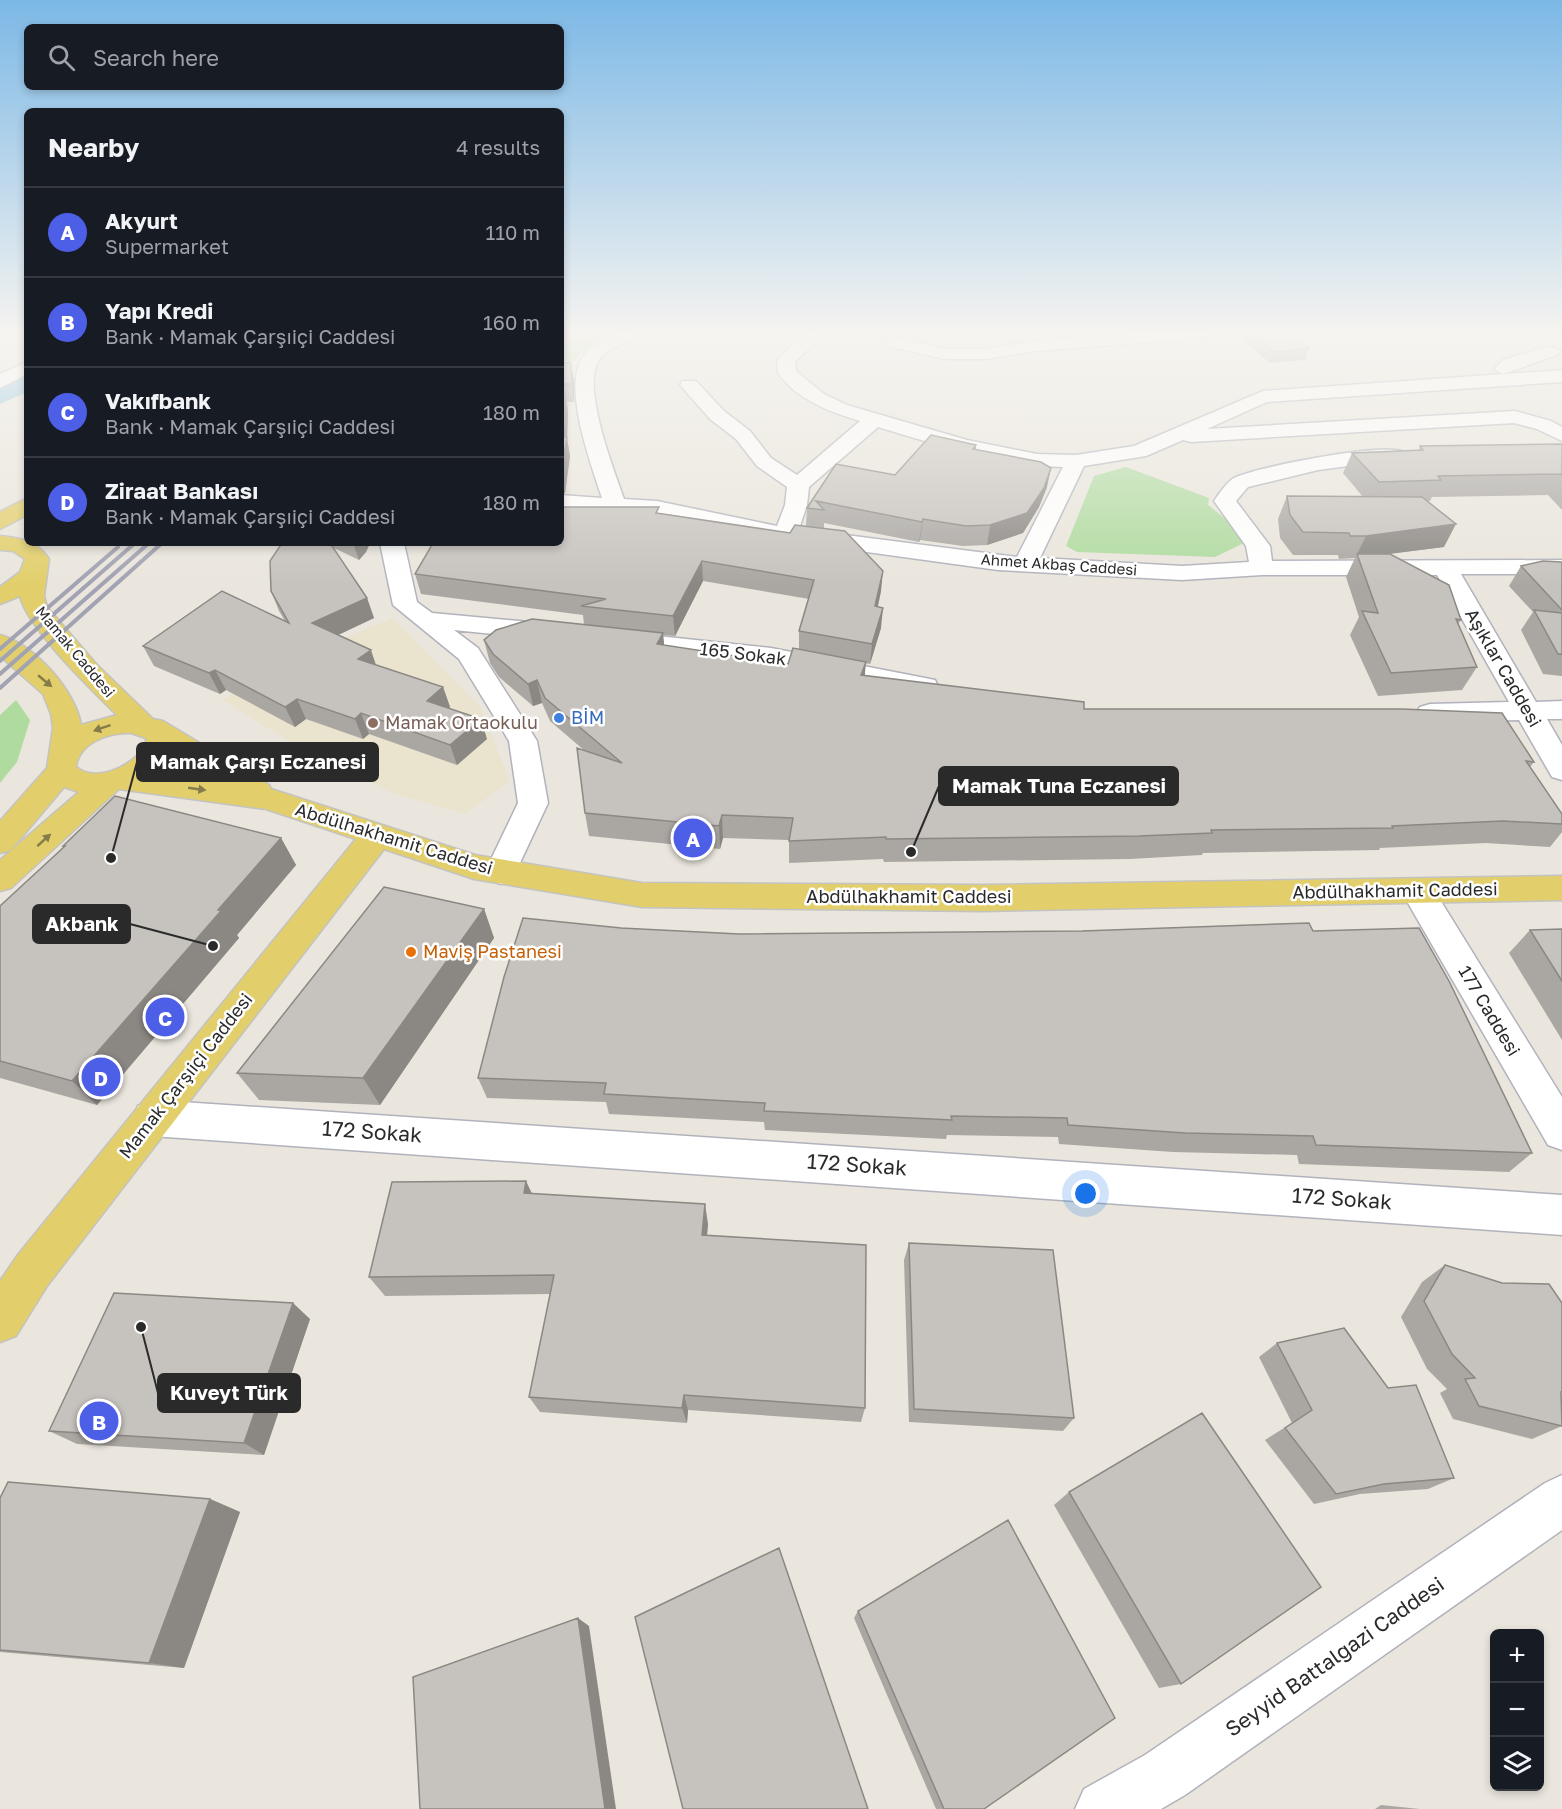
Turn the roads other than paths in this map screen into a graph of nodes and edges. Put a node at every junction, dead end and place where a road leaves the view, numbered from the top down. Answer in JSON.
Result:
{"nodes":[{"id":1,"x":590,"y":417,"type":"edge"},
{"id":2,"x":720,"y":417,"type":"edge"},
{"id":3,"x":871,"y":417,"type":"edge"},
{"id":4,"x":1216,"y":417,"type":"edge"},
{"id":5,"x":1507,"y":417,"type":"edge"},
{"id":6,"x":1517,"y":417,"type":"edge"},
{"id":7,"x":875,"y":419,"type":"junction"},
{"id":8,"x":1174,"y":436,"type":"junction"},
{"id":9,"x":1558,"y":444,"type":"edge"},
{"id":10,"x":1418,"y":455,"type":"edge"},
{"id":11,"x":1076,"y":461,"type":"junction"},
{"id":12,"x":798,"y":485,"type":"junction"},
{"id":13,"x":564,"y":502,"type":"edge"},
{"id":14,"x":615,"y":504,"type":"junction"},
{"id":15,"x":24,"y":507,"type":"edge"},
{"id":16,"x":0,"y":522,"type":"edge"},
{"id":17,"x":786,"y":533,"type":"junction"},
{"id":18,"x":0,"y":543,"type":"edge"},
{"id":19,"x":393,"y":546,"type":"edge"},
{"id":20,"x":42,"y":557,"type":"edge"},
{"id":21,"x":1025,"y":565,"type":"junction"},
{"id":22,"x":1444,"y":566,"type":"junction"},
{"id":23,"x":1562,"y":567,"type":"edge"},
{"id":24,"x":1262,"y":568,"type":"junction"},
{"id":25,"x":0,"y":597,"type":"edge"},
{"id":26,"x":424,"y":620,"type":"junction"},
{"id":27,"x":0,"y":643,"type":"edge"},
{"id":28,"x":947,"y":690,"type":"edge"},
{"id":29,"x":1527,"y":710,"type":"junction"},
{"id":30,"x":1562,"y":710,"type":"edge"},
{"id":31,"x":1400,"y":714,"type":"edge"},
{"id":32,"x":147,"y":725,"type":"junction"},
{"id":33,"x":62,"y":764,"type":"junction"},
{"id":34,"x":1562,"y":770,"type":"edge"},
{"id":35,"x":114,"y":780,"type":"junction"},
{"id":36,"x":269,"y":799,"type":"junction"},
{"id":37,"x":377,"y":835,"type":"junction"},
{"id":38,"x":0,"y":842,"type":"edge"},
{"id":39,"x":501,"y":872,"type":"junction"},
{"id":40,"x":0,"y":879,"type":"edge"},
{"id":41,"x":1562,"y":888,"type":"edge"},
{"id":42,"x":1417,"y":891,"type":"junction"},
{"id":43,"x":152,"y":1118,"type":"junction"},
{"id":44,"x":1562,"y":1132,"type":"edge"},
{"id":45,"x":1562,"y":1215,"type":"edge"},
{"id":46,"x":0,"y":1320,"type":"edge"},
{"id":47,"x":1562,"y":1500,"type":"edge"},
{"id":48,"x":1104,"y":1809,"type":"edge"}],
"edges":[{"from":1,"to":14,"type":"street"},
{"from":2,"to":12,"type":"street"},
{"from":3,"to":7,"type":"street"},
{"from":4,"to":8,"type":"street"},
{"from":5,"to":8,"type":"street"},
{"from":6,"to":9,"type":"street"},
{"from":7,"to":11,"type":"street"},
{"from":7,"to":12,"type":"street"},
{"from":8,"to":11,"type":"street"},
{"from":10,"to":24,"type":"street"},
{"from":11,"to":21,"type":"street"},
{"from":12,"to":17,"type":"street"},
{"from":13,"to":14,"type":"street","name":"Ahmet Akbaş Caddesi"},
{"from":14,"to":17,"type":"street","name":"Ahmet Akbaş Caddesi"},
{"from":15,"to":16,"type":"main road"},
{"from":17,"to":21,"type":"street","name":"Ahmet Akbaş Caddesi"},
{"from":18,"to":20,"type":"main road"},
{"from":19,"to":26,"type":"street"},
{"from":20,"to":25,"type":"main road"},
{"from":20,"to":32,"type":"main road","name":"Mamak Caddesi"},
{"from":21,"to":24,"type":"street","name":"Ahmet Akbaş Caddesi"},
{"from":22,"to":23,"type":"street","name":"Ahmet Akbaş Caddesi"},
{"from":22,"to":24,"type":"street","name":"Ahmet Akbaş Caddesi"},
{"from":22,"to":29,"type":"street","name":"Aşıklar Caddesi"},
{"from":26,"to":28,"type":"street","name":"165 Sokak"},
{"from":26,"to":39,"type":"street"},
{"from":27,"to":33,"type":"main road","one_way":true},
{"from":29,"to":30,"type":"street"},
{"from":29,"to":31,"type":"street"},
{"from":29,"to":34,"type":"street","name":"Aşıklar Caddesi"},
{"from":32,"to":33,"type":"main road","one_way":true},
{"from":32,"to":35,"type":"main road"},
{"from":32,"to":36,"type":"main road","name":"Mamak Caddesi"},
{"from":33,"to":35,"type":"main road"},
{"from":33,"to":38,"type":"main road"},
{"from":35,"to":36,"type":"main road","one_way":true},
{"from":40,"to":35,"type":"main road","one_way":true},
{"from":36,"to":37,"type":"main road","name":"Abdülhakhamit Caddesi"},
{"from":37,"to":39,"type":"main road","name":"Abdülhakhamit Caddesi"},
{"from":37,"to":43,"type":"main road","name":"Mamak Çarşıiçi Caddesi"},
{"from":39,"to":42,"type":"main road","name":"Abdülhakhamit Caddesi"},
{"from":41,"to":42,"type":"main road","name":"Abdülhakhamit Caddesi"},
{"from":42,"to":44,"type":"street","name":"177 Caddesi"},
{"from":43,"to":45,"type":"street","name":"172 Sokak"},
{"from":43,"to":46,"type":"main road","name":"Mamak Çarşıiçi Caddesi"},
{"from":47,"to":48,"type":"street","name":"Seyyid Battalgazi Caddesi"}]}
